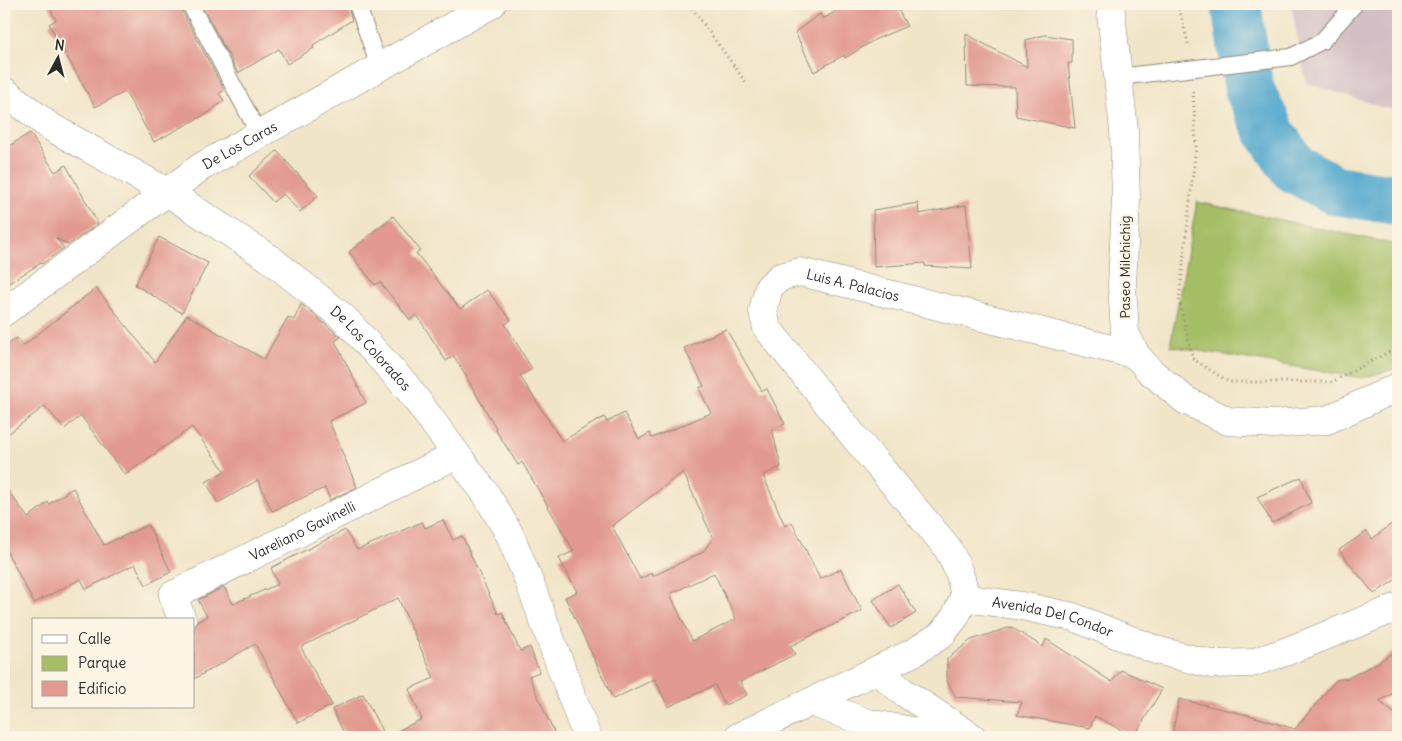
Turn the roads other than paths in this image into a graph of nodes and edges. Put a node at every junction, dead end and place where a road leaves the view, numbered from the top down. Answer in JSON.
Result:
{"nodes":[{"id":1,"x":190,"y":4,"type":"edge"},
{"id":2,"x":357,"y":4,"type":"edge"},
{"id":3,"x":492,"y":4,"type":"edge"},
{"id":4,"x":1110,"y":4,"type":"edge"},
{"id":5,"x":1355,"y":4,"type":"edge"},
{"id":6,"x":379,"y":66,"type":"junction"},
{"id":7,"x":1118,"y":77,"type":"junction"},
{"id":8,"x":4,"y":91,"type":"edge"},
{"id":9,"x":259,"y":134,"type":"junction"},
{"id":10,"x":167,"y":192,"type":"junction"},
{"id":11,"x":4,"y":312,"type":"edge"},
{"id":12,"x":1136,"y":355,"type":"junction"},
{"id":13,"x":1398,"y":387,"type":"edge"},
{"id":14,"x":456,"y":455,"type":"junction"},
{"id":15,"x":964,"y":598,"type":"junction"},
{"id":16,"x":1398,"y":607,"type":"edge"},
{"id":17,"x":181,"y":618,"type":"edge"},
{"id":18,"x":877,"y":670,"type":"junction"},
{"id":19,"x":810,"y":702,"type":"junction"},
{"id":20,"x":586,"y":737,"type":"edge"},
{"id":21,"x":738,"y":737,"type":"edge"},
{"id":22,"x":945,"y":737,"type":"edge"},
{"id":23,"x":972,"y":737,"type":"edge"}],
"edges":[{"from":1,"to":9,"type":"lane"},
{"from":2,"to":6,"type":"lane"},
{"from":3,"to":6,"type":"street","name":"De Los Caras"},
{"from":4,"to":7,"type":"street","name":"Paseo Milchichig"},
{"from":5,"to":7,"type":"lane"},
{"from":6,"to":9,"type":"street","name":"De Los Caras"},
{"from":7,"to":12,"type":"street","name":"Paseo Milchichig"},
{"from":8,"to":10,"type":"street","name":"De Los Colorados"},
{"from":9,"to":10,"type":"street","name":"De Los Caras"},
{"from":10,"to":11,"type":"street","name":"De Los Caras"},
{"from":10,"to":14,"type":"street","name":"De Los Colorados"},
{"from":12,"to":13,"type":"street","name":"Paseo Milchichig"},
{"from":12,"to":15,"type":"street","name":"Luis A. Palacios"},
{"from":14,"to":17,"type":"street","name":"Vareliano Gavinelli"},
{"from":14,"to":20,"type":"street","name":"De Los Colorados"},
{"from":15,"to":16,"type":"street","name":"Avenida Del Condor"},
{"from":15,"to":18,"type":"street"},
{"from":18,"to":19,"type":"street"},
{"from":18,"to":23,"type":"street"},
{"from":19,"to":21,"type":"street"},
{"from":19,"to":22,"type":"street"}]}
